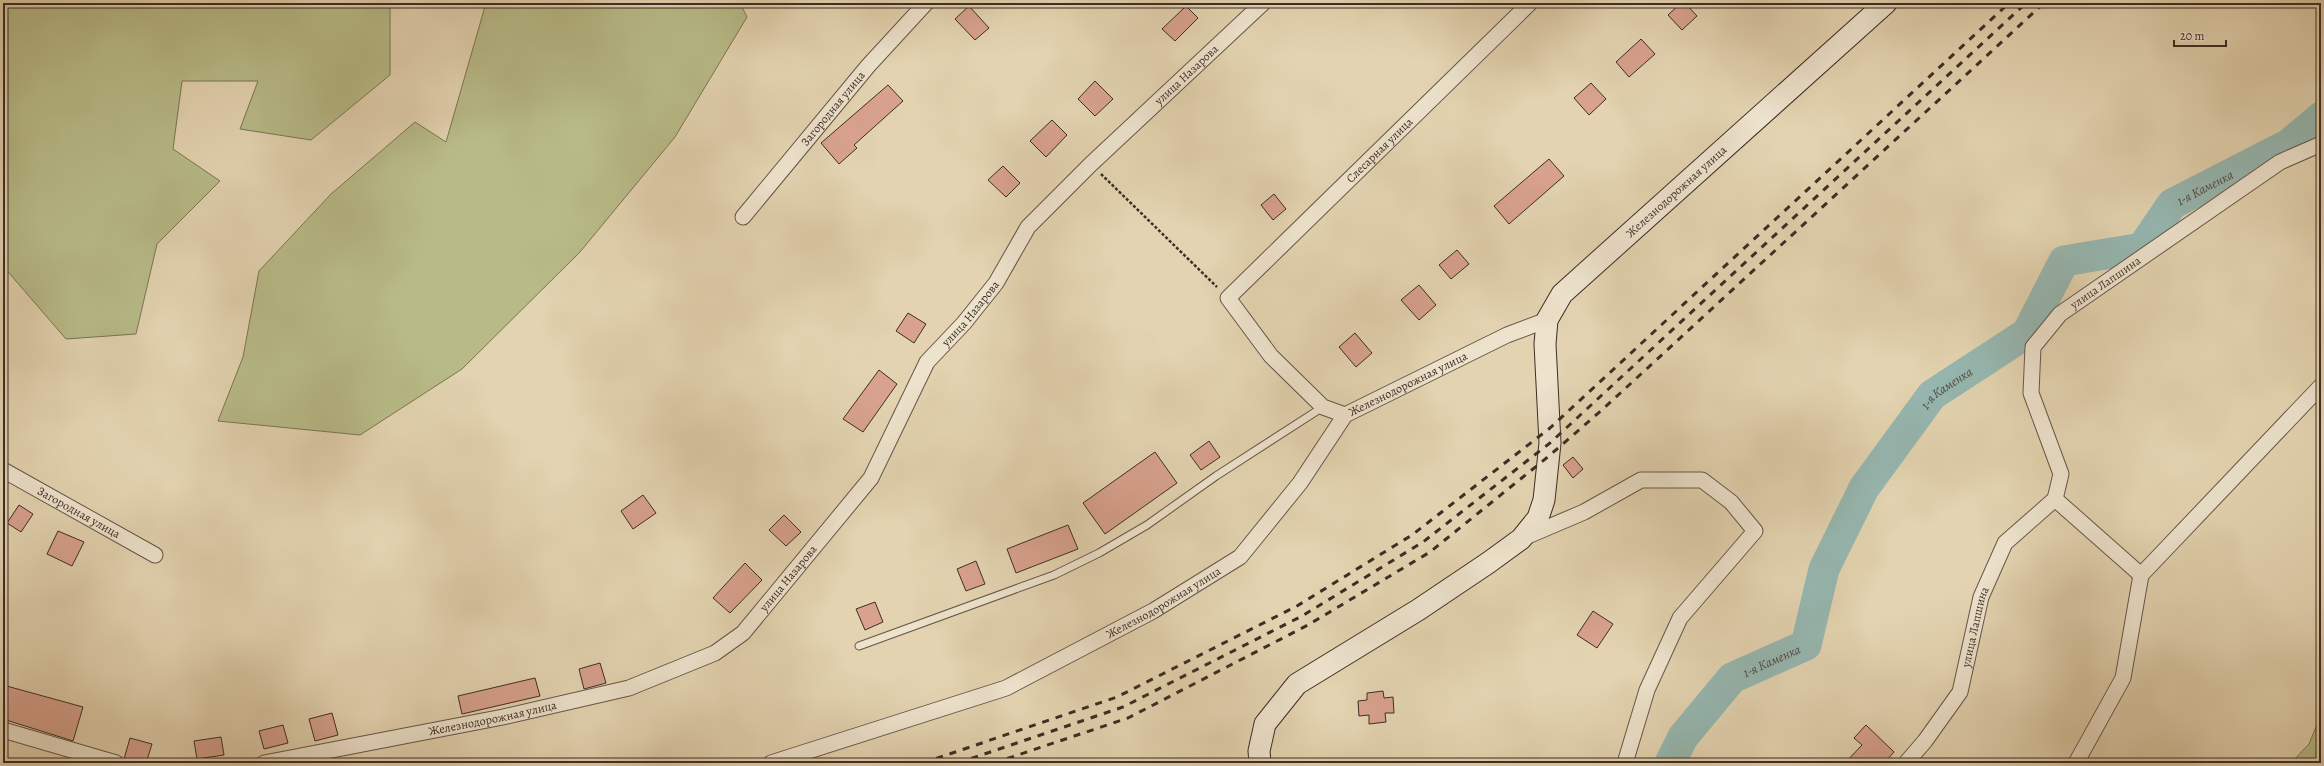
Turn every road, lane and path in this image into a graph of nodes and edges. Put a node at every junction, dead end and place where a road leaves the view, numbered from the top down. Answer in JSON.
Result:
{"nodes":[{"id":1,"x":926,"y":3,"type":"edge"},
{"id":2,"x":1263,"y":3,"type":"edge"},
{"id":3,"x":1530,"y":3,"type":"edge"},
{"id":4,"x":1886,"y":3,"type":"edge"},
{"id":5,"x":2321,"y":144,"type":"edge"},
{"id":6,"x":1091,"y":164,"type":"junction"},
{"id":7,"x":743,"y":217,"type":"dead end"},
{"id":8,"x":1228,"y":298,"type":"junction"},
{"id":9,"x":1547,"y":320,"type":"junction"},
{"id":10,"x":2321,"y":386,"type":"edge"},
{"id":11,"x":1323,"y":407,"type":"junction"},
{"id":12,"x":1346,"y":415,"type":"junction"},
{"id":13,"x":3,"y":470,"type":"edge"},
{"id":14,"x":2055,"y":499,"type":"junction"},
{"id":15,"x":1521,"y":539,"type":"junction"},
{"id":16,"x":155,"y":555,"type":"dead end"},
{"id":17,"x":2141,"y":575,"type":"junction"},
{"id":18,"x":859,"y":646,"type":"dead end"},
{"id":19,"x":715,"y":653,"type":"joint"},
{"id":20,"x":3,"y":730,"type":"edge"},
{"id":21,"x":116,"y":763,"type":"edge"},
{"id":22,"x":264,"y":763,"type":"edge"},
{"id":23,"x":771,"y":763,"type":"edge"},
{"id":24,"x":1260,"y":763,"type":"edge"},
{"id":25,"x":1625,"y":763,"type":"edge"},
{"id":26,"x":1906,"y":763,"type":"edge"},
{"id":27,"x":2076,"y":763,"type":"edge"}],
"edges":[{"from":1,"to":7,"type":"street","name":"Загородная улица"},
{"from":2,"to":6,"type":"street","name":"улица Назарова"},
{"from":3,"to":8,"type":"street","name":"Слесарная улица"},
{"from":4,"to":9,"type":"street","name":"Железнодорожная улица"},
{"from":5,"to":14,"type":"street","name":"улица Лапшина"},
{"from":6,"to":8,"type":"path"},
{"from":6,"to":19,"type":"street","name":"улица Назарова"},
{"from":8,"to":11,"type":"street"},
{"from":9,"to":12,"type":"street","name":"Железнодорожная улица"},
{"from":9,"to":15,"type":"street"},
{"from":10,"to":17,"type":"street"},
{"from":11,"to":12,"type":"street"},
{"from":11,"to":18,"type":"lane"},
{"from":12,"to":23,"type":"street","name":"Железнодорожная улица"},
{"from":13,"to":16,"type":"street","name":"Загородная улица"},
{"from":14,"to":17,"type":"street"},
{"from":14,"to":26,"type":"street","name":"улица Лапшина"},
{"from":15,"to":24,"type":"street"},
{"from":15,"to":25,"type":"street"},
{"from":17,"to":27,"type":"street"},
{"from":19,"to":22,"type":"street","name":"Железнодорожная улица"},
{"from":20,"to":21,"type":"street"}]}
